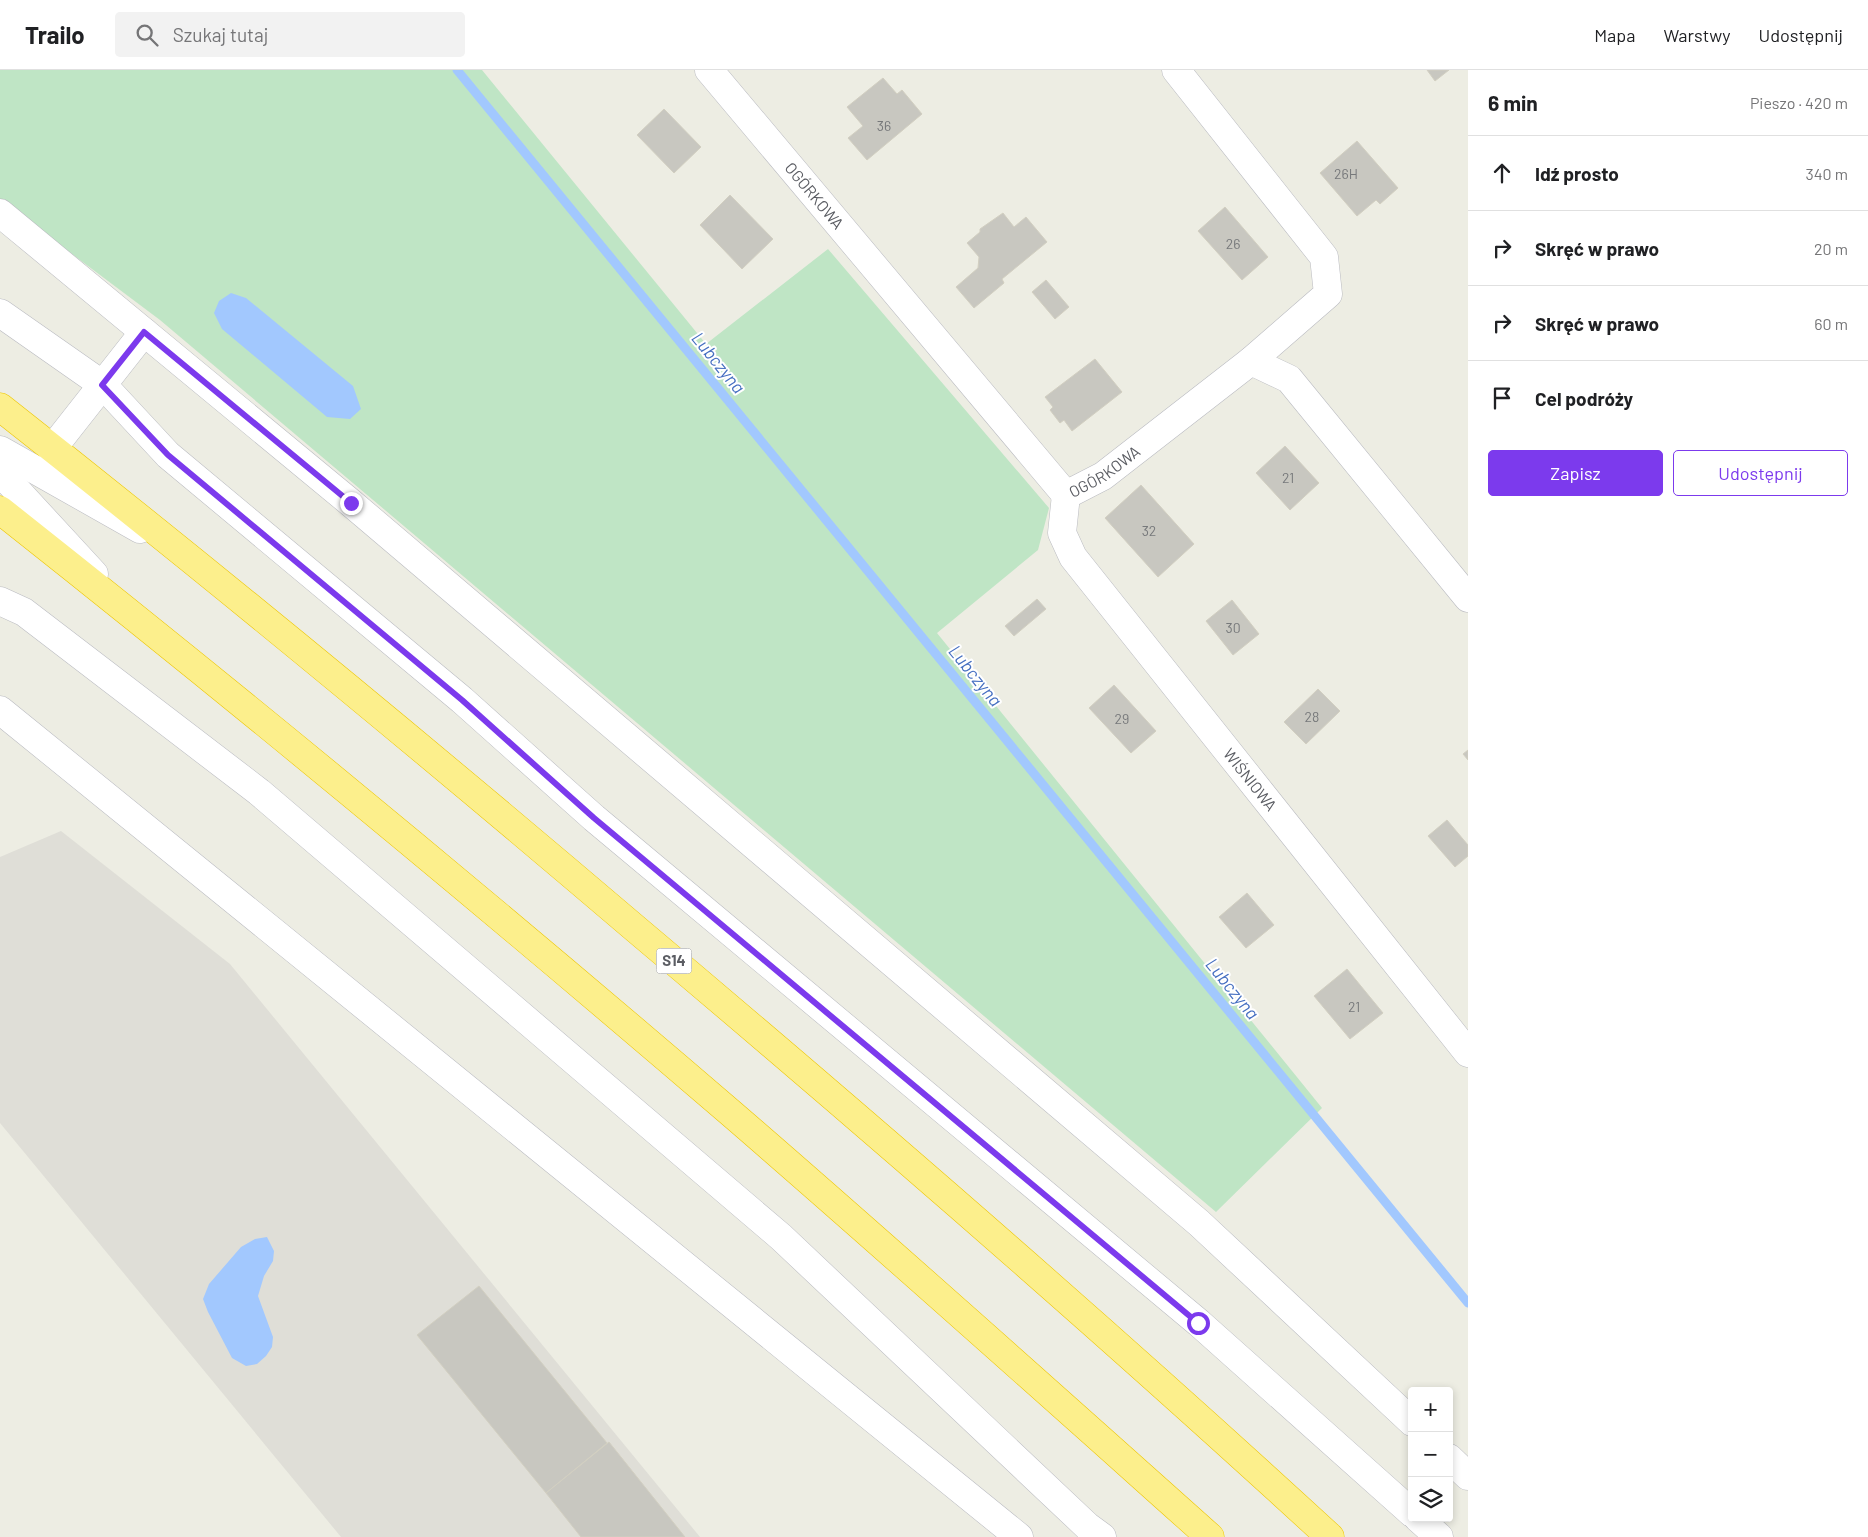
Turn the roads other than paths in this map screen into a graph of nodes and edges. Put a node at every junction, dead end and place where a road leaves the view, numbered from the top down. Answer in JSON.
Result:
{"nodes":[{"id":1,"x":709,"y":70,"type":"edge"},
{"id":2,"x":1176,"y":70,"type":"edge"},
{"id":3,"x":0,"y":213,"type":"edge"},
{"id":4,"x":0,"y":313,"type":"edge"},
{"id":5,"x":144,"y":332,"type":"junction"},
{"id":6,"x":1251,"y":361,"type":"junction"},
{"id":7,"x":102,"y":385,"type":"junction"},
{"id":8,"x":0,"y":407,"type":"edge"},
{"id":9,"x":52,"y":449,"type":"junction"},
{"id":10,"x":0,"y":450,"type":"edge"},
{"id":11,"x":0,"y":472,"type":"edge"},
{"id":12,"x":1066,"y":495,"type":"junction"},
{"id":13,"x":0,"y":510,"type":"edge"},
{"id":14,"x":179,"y":550,"type":"junction"},
{"id":15,"x":1468,"y":598,"type":"edge"},
{"id":16,"x":0,"y":601,"type":"edge"},
{"id":17,"x":128,"y":612,"type":"junction"},
{"id":18,"x":0,"y":710,"type":"edge"},
{"id":19,"x":1468,"y":1053,"type":"edge"},
{"id":20,"x":1408,"y":1418,"type":"edge"},
{"id":21,"x":1453,"y":1462,"type":"edge"},
{"id":22,"x":1468,"y":1476,"type":"edge"},
{"id":23,"x":1408,"y":1509,"type":"edge"},
{"id":24,"x":1422,"y":1522,"type":"edge"},
{"id":25,"x":1019,"y":1537,"type":"edge"},
{"id":26,"x":1102,"y":1537,"type":"edge"},
{"id":27,"x":1210,"y":1537,"type":"edge"},
{"id":28,"x":1330,"y":1537,"type":"edge"},
{"id":29,"x":1439,"y":1537,"type":"edge"}],
"edges":[{"from":1,"to":12,"type":"street","name":"OGÓRKOWA"},
{"from":2,"to":6,"type":"street","name":"OGÓRKOWA"},
{"from":3,"to":5,"type":"street"},
{"from":4,"to":7,"type":"street"},
{"from":5,"to":7,"type":"street"},
{"from":5,"to":20,"type":"street"},
{"from":6,"to":12,"type":"street","name":"OGÓRKOWA"},
{"from":6,"to":15,"type":"street"},
{"from":7,"to":9,"type":"street"},
{"from":7,"to":23,"type":"street"},
{"from":8,"to":9,"type":"highway","number":"S14"},
{"from":9,"to":14,"type":"highway","number":"S14"},
{"from":10,"to":14,"type":"street"},
{"from":11,"to":17,"type":"street"},
{"from":12,"to":19,"type":"street","name":"WIŚNIOWA"},
{"from":13,"to":17,"type":"highway"},
{"from":14,"to":28,"type":"highway","number":"S14"},
{"from":16,"to":26,"type":"street"},
{"from":17,"to":27,"type":"highway"},
{"from":18,"to":25,"type":"street"},
{"from":21,"to":22,"type":"street"},
{"from":24,"to":29,"type":"street"}]}
